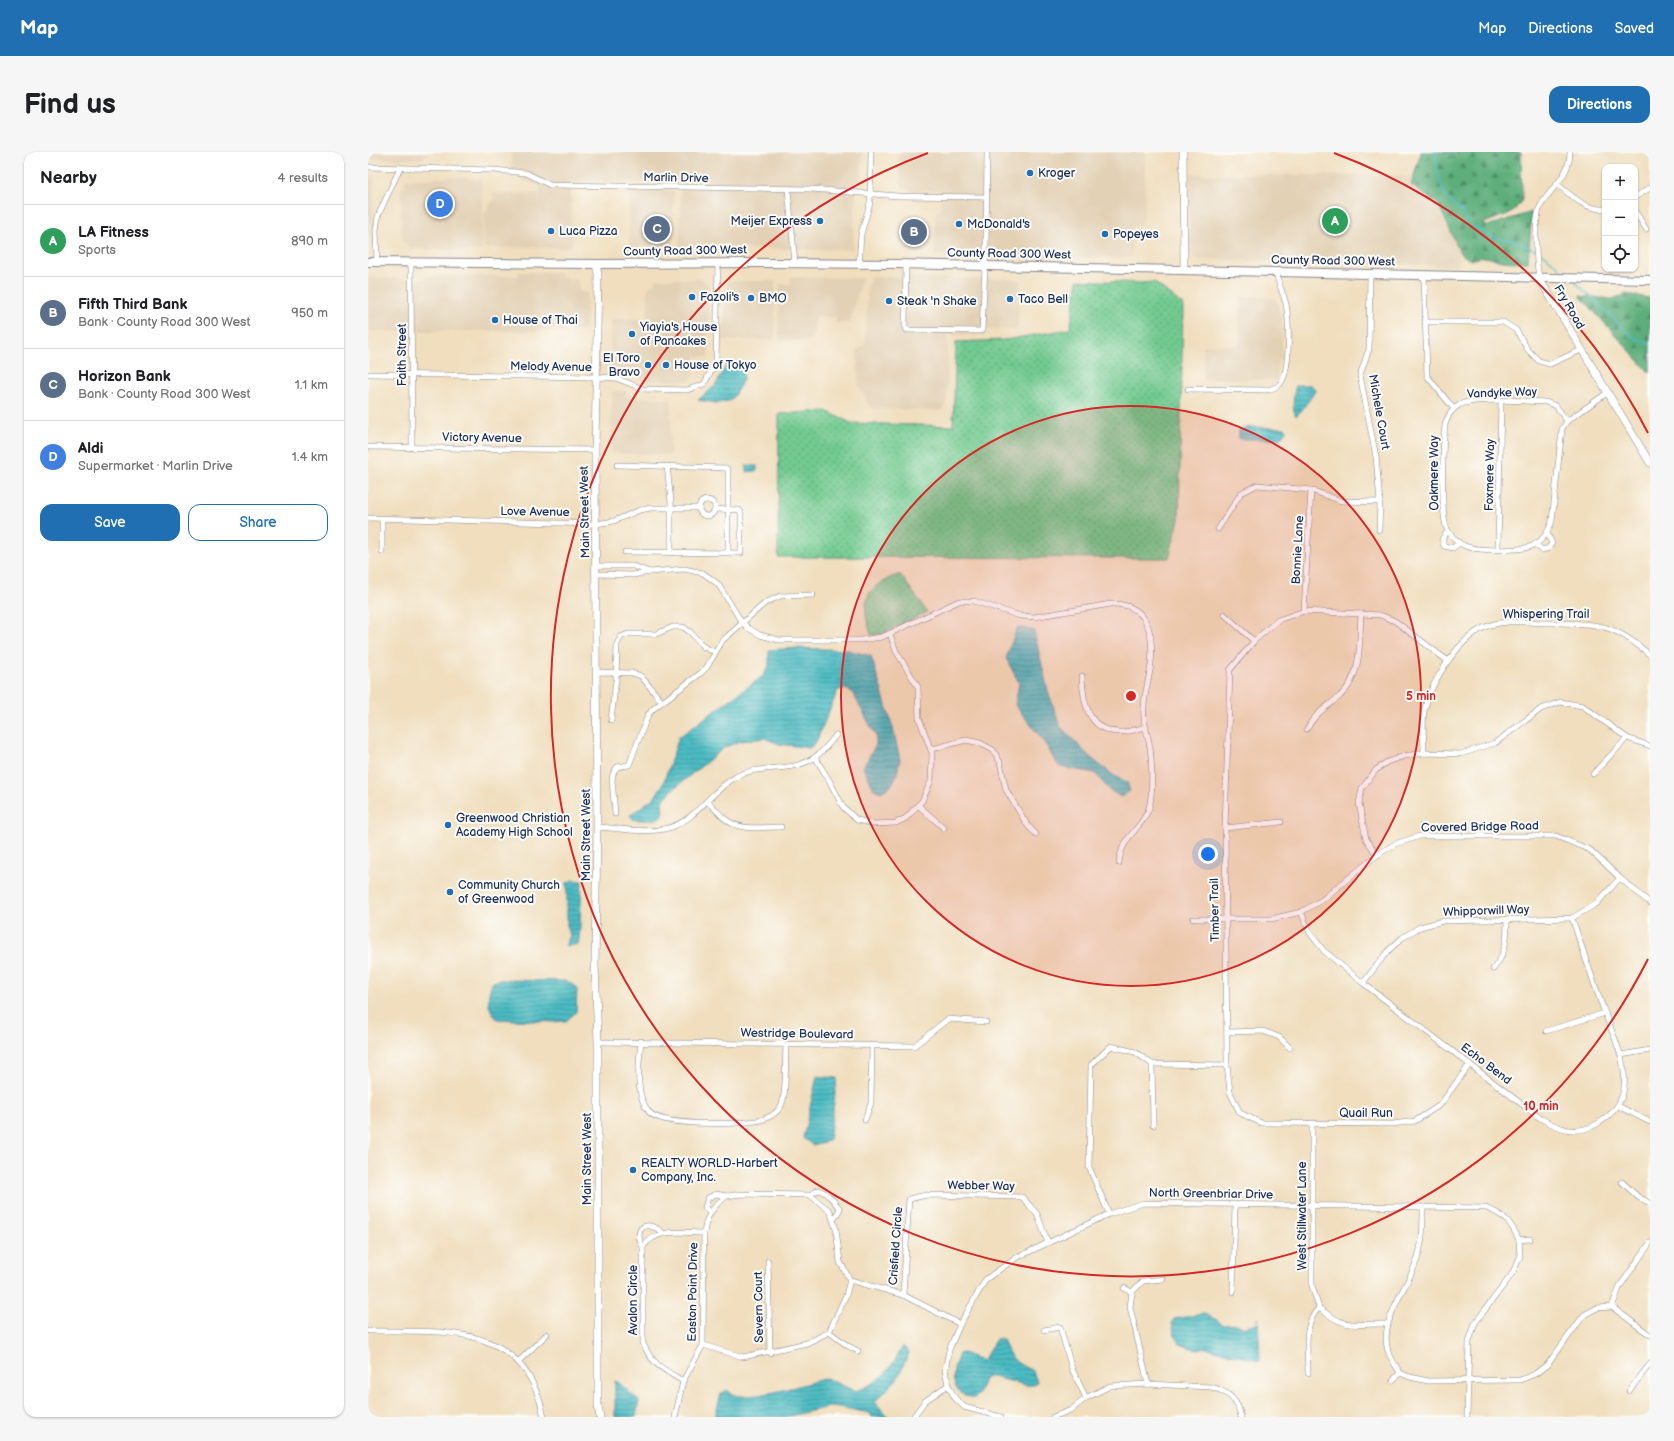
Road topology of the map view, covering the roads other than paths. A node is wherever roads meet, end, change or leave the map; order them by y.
1 (871, 152) edge
2 (987, 152) edge
3 (1183, 152) edge
4 (1570, 152) edge
5 (368, 167) edge
6 (400, 168) junction
7 (1558, 185) junction
8 (1650, 188) edge
9 (788, 189) junction
10 (871, 194) junction
11 (1638, 195) edge
12 (986, 197) junction
13 (1602, 209) edge
14 (1638, 216) edge
15 (1646, 230) dead end
16 (368, 262) edge
17 (377, 262) junction
18 (411, 262) junction
19 (718, 263) junction
20 (795, 263) junction
21 (596, 264) junction
22 (859, 264) junction
23 (906, 264) junction
24 (985, 266) junction
25 (1184, 269) junction
26 (1276, 272) junction
27 (1370, 274) junction
28 (1424, 274) junction
29 (1539, 278) junction
30 (1650, 280) edge
31 (1425, 322) junction
32 (1581, 350) junction
33 (368, 374) edge
34 (412, 375) junction
35 (596, 377) junction
36 (1188, 389) dead end
37 (1607, 393) junction
38 (1501, 401) junction
39 (1454, 408) junction
40 (1567, 421) junction
41 (368, 447) edge
42 (412, 448) junction
43 (595, 450) junction
44 (1650, 463) edge
45 (617, 465) dead end
46 (667, 466) junction
47 (1311, 490) junction
48 (1380, 502) junction
49 (671, 508) junction
50 (699, 508) junction
51 (716, 509) junction
52 (728, 509) junction
53 (368, 518) edge
54 (382, 520) junction
55 (596, 524) junction
56 (1218, 529) dead end
57 (1379, 530) dead end
58 (1448, 531) junction
59 (1547, 533) junction
60 (1459, 543) junction
61 (1535, 544) junction
62 (1498, 548) junction
63 (382, 551) dead end
64 (625, 552) dead end
65 (728, 552) junction
66 (671, 553) junction
67 (596, 566) junction
68 (650, 572) junction
69 (596, 574) junction
70 (813, 595) dead end
71 (1304, 611) junction
72 (1224, 614) dead end
73 (1361, 614) junction
74 (743, 622) junction
75 (890, 634) junction
76 (1254, 641) junction
77 (715, 652) junction
78 (1650, 655) edge
79 (1448, 661) junction
80 (596, 672) junction
81 (616, 673) junction
82 (1082, 676) dead end
83 (662, 702) junction
84 (611, 720) dead end
85 (1146, 727) junction
86 (1307, 728) dead end
87 (836, 735) dead end
88 (1627, 738) junction
89 (1650, 746) edge
90 (932, 749) junction
91 (1424, 753) junction
92 (815, 757) junction
93 (1593, 774) dead end
94 (707, 801) junction
95 (918, 806) junction
96 (615, 814) dead end
97 (1281, 822) dead end
98 (597, 827) junction
99 (781, 827) dead end
100 (944, 828) dead end
101 (1225, 828) junction
102 (1036, 834) dead end
103 (1377, 855) junction
104 (1119, 863) dead end
105 (1620, 878) junction
106 (1650, 902) edge
107 (1302, 912) junction
108 (1572, 918) junction
109 (1193, 919) dead end
110 (1226, 919) junction
111 (1507, 920) junction
112 (1493, 969) dead end
113 (1362, 983) junction
114 (1605, 1014) junction
115 (986, 1022) dead end
116 (1546, 1031) dead end
117 (1226, 1032) junction
118 (641, 1041) junction
119 (598, 1042) junction
120 (786, 1045) junction
121 (872, 1045) junction
122 (1290, 1048) dead end
123 (1650, 1050) edge
124 (1621, 1055) junction
125 (1152, 1064) junction
126 (1470, 1064) junction
127 (1227, 1065) junction
128 (1618, 1106) junction
129 (1240, 1113) joint
130 (865, 1120) dead end
131 (1650, 1122) edge
132 (1312, 1123) junction
133 (1153, 1125) dead end
134 (1622, 1182) dead end
135 (810, 1195) junction
136 (727, 1196) junction
137 (909, 1199) joint
138 (1650, 1203) edge
139 (1235, 1204) junction
140 (1312, 1205) junction
141 (1423, 1207) junction
142 (710, 1213) junction
143 (1109, 1214) junction
144 (834, 1219) junction
145 (662, 1232) junction
146 (704, 1233) junction
147 (1530, 1239) dead end
148 (1519, 1240) junction
149 (1048, 1243) junction
150 (1650, 1244) edge
151 (643, 1247) junction
152 (768, 1261) dead end
153 (1163, 1279) dead end
154 (850, 1280) junction
155 (1124, 1288) dead end
156 (1132, 1292) junction
157 (1233, 1292) dead end
158 (904, 1294) junction
159 (1612, 1307) junction
160 (1319, 1308) junction
161 (960, 1324) junction
162 (1388, 1324) junction
163 (1044, 1330) dead end
164 (368, 1331) edge
165 (829, 1332) junction
166 (547, 1334) dead end
167 (1650, 1335) edge
168 (704, 1346) junction
169 (858, 1351) dead end
170 (770, 1352) junction
171 (518, 1362) junction
172 (1650, 1364) edge
173 (1400, 1372) junction
174 (1308, 1373) dead end
175 (1393, 1380) dead end
176 (683, 1381) junction
177 (1467, 1382) junction
178 (1148, 1384) junction
179 (948, 1385) junction
180 (1629, 1391) dead end
181 (1086, 1398) junction
182 (598, 1407) junction
183 (544, 1417) edge
184 (596, 1417) edge
185 (600, 1417) edge
186 (675, 1417) edge
187 (913, 1417) edge
188 (1001, 1417) edge
189 (1053, 1417) edge
190 (1241, 1417) edge
191 (1467, 1417) edge

1 - 10 street
2 - 12 street
3 - 25 main road
4 - 7 street, Fry Road
5 - 6 street, Marlin Drive
6 - 9 street, Marlin Drive
6 - 17 street
7 - 13 street
7 - 29 street, Fry Road
8 - 11 street
9 - 10 street, Marlin Drive
9 - 20 street
10 - 12 street, Marlin Drive
10 - 22 street
12 - 24 street
14 - 15 street
16 - 17 main road, County Road 300 West
17 - 18 main road, County Road 300 West
18 - 21 main road, County Road 300 West
18 - 34 street, Faith Street
19 - 20 main road, County Road 300 West
19 - 21 main road, County Road 300 West
19 - 35 street, Melody Avenue
20 - 22 main road, County Road 300 West
21 - 35 main road, Main Street West
22 - 23 main road, County Road 300 West
23 - 24 main road, County Road 300 West
23 - 24 street
24 - 25 main road, County Road 300 West
25 - 26 main road, County Road 300 West
26 - 27 main road, County Road 300 West
26 - 36 street
27 - 28 main road, County Road 300 West
27 - 48 street, Michele Court
28 - 29 main road, County Road 300 West
28 - 31 street
29 - 30 main road, County Road 300 West
29 - 32 main road, Fry Road
31 - 32 street
31 - 39 street
32 - 37 main road, Fry Road
33 - 34 street, Melody Avenue
34 - 35 street, Melody Avenue
34 - 42 street, Faith Street
35 - 43 main road, Main Street West
37 - 40 street
37 - 44 main road, Fry Road
38 - 39 street, Vandyke Way
38 - 40 street, Vandyke Way
38 - 62 street, Foxmere Way
39 - 58 street, Oakmere Way
40 - 59 street
41 - 42 street, Victory Avenue
42 - 43 street, Victory Avenue
43 - 55 main road, Main Street West
45 - 46 street
46 - 49 street
46 - 52 street
47 - 48 street
47 - 56 street
47 - 71 street, Bonnie Lane
48 - 57 street, Michele Court
49 - 50 street, Love Avenue
49 - 55 street, Love Avenue
49 - 66 street
50 - 51 street, Love Avenue
50 - 51 street, Love Avenue
51 - 52 street, Love Avenue
52 - 65 street
52 - 65 street
53 - 54 street, Love Avenue
54 - 55 street, Love Avenue
54 - 63 street
55 - 67 main road, Main Street West
58 - 60 street, Oakmere Way
58 - 60 street
59 - 61 street
59 - 61 street
60 - 62 street
61 - 62 street
64 - 66 street
65 - 66 street
67 - 68 street
67 - 69 main road, Main Street West
68 - 69 street
68 - 74 street
69 - 80 main road, Main Street West
70 - 74 street
71 - 73 street
71 - 76 street, Timber Trail
72 - 76 street
73 - 79 street
73 - 86 street
74 - 75 street
74 - 77 street
75 - 85 street
75 - 90 street
76 - 101 street, Timber Trail
77 - 81 street
77 - 83 street
78 - 79 street, Whispering Trail
79 - 91 street, Whispering Trail
80 - 81 street
80 - 98 main road, Main Street West
81 - 83 street
81 - 84 street
82 - 85 street
83 - 96 street
85 - 104 street
87 - 92 street
88 - 89 street
88 - 91 street
88 - 93 street
90 - 95 street
90 - 102 street
91 - 103 street
92 - 94 street
92 - 95 street
94 - 98 street
94 - 99 street
95 - 100 street
97 - 101 street
98 - 119 main road, Main Street West
101 - 110 street, Timber Trail
103 - 105 street, Covered Bridge Road
103 - 107 street, Covered Bridge Road
105 - 106 street, Covered Bridge Road
105 - 108 street, Whipporwill Way
107 - 110 street, Covered Bridge Road
107 - 113 street, Echo Bend
108 - 111 street, Whipporwill Way
108 - 114 street, Echo Bend
109 - 110 street, Covered Bridge Road
110 - 117 street, Timber Trail
111 - 112 street
111 - 113 street, Whipporwill Way
113 - 126 street, Echo Bend
114 - 116 street
114 - 124 street, Echo Bend
115 - 121 street, Westridge Boulevard
117 - 122 street
117 - 127 street, Timber Trail
118 - 119 street, Westridge Boulevard
118 - 120 street, Westridge Boulevard
118 - 120 street
119 - 182 main road, Main Street West
120 - 121 street, Westridge Boulevard
121 - 130 street
123 - 124 street
124 - 128 street, Echo Bend
125 - 127 street
125 - 133 street
125 - 143 street
126 - 128 street, Echo Bend
126 - 132 street, Quail Run
127 - 129 street, Timber Trail
128 - 131 street
129 - 132 street, Quail Run
132 - 140 street, West Stillwater Lane
134 - 138 street
135 - 136 street
135 - 144 street
135 - 144 street
136 - 142 street
136 - 142 street
137 - 149 street, Webber Way
137 - 158 street, Crisfield Circle
139 - 140 street, North Greenbriar Drive
139 - 143 street, North Greenbriar Drive
139 - 157 street
140 - 141 street, North Greenbriar Drive
140 - 160 street, West Stillwater Lane
141 - 148 street, North Greenbriar Drive
141 - 162 street
142 - 146 street, Easton Point Drive
143 - 149 street, North Greenbriar Drive
144 - 154 street
145 - 146 street, Avalon Circle
145 - 151 street
145 - 151 street, Avalon Circle
146 - 168 street, Easton Point Drive
147 - 148 street
148 - 177 street
149 - 161 street, North Greenbriar Drive
150 - 159 street
151 - 176 street, Avalon Circle
152 - 170 street, Severn Court
153 - 156 street
154 - 158 street
154 - 165 street
155 - 156 street
156 - 178 street
158 - 161 street
159 - 167 street
159 - 177 street
160 - 162 street
160 - 174 street
161 - 179 street, North Greenbriar Drive
162 - 173 street
163 - 181 street
164 - 171 street
165 - 169 street
165 - 170 street
166 - 171 street
168 - 170 street
168 - 176 street, Easton Point Drive
171 - 183 street
172 - 180 street
173 - 175 street
173 - 177 street
176 - 186 street, Easton Point Drive
177 - 191 street
178 - 181 street
178 - 190 street
179 - 187 street
179 - 188 street
181 - 189 street
182 - 184 main road, Main Street West
182 - 185 main road, Main Street West

